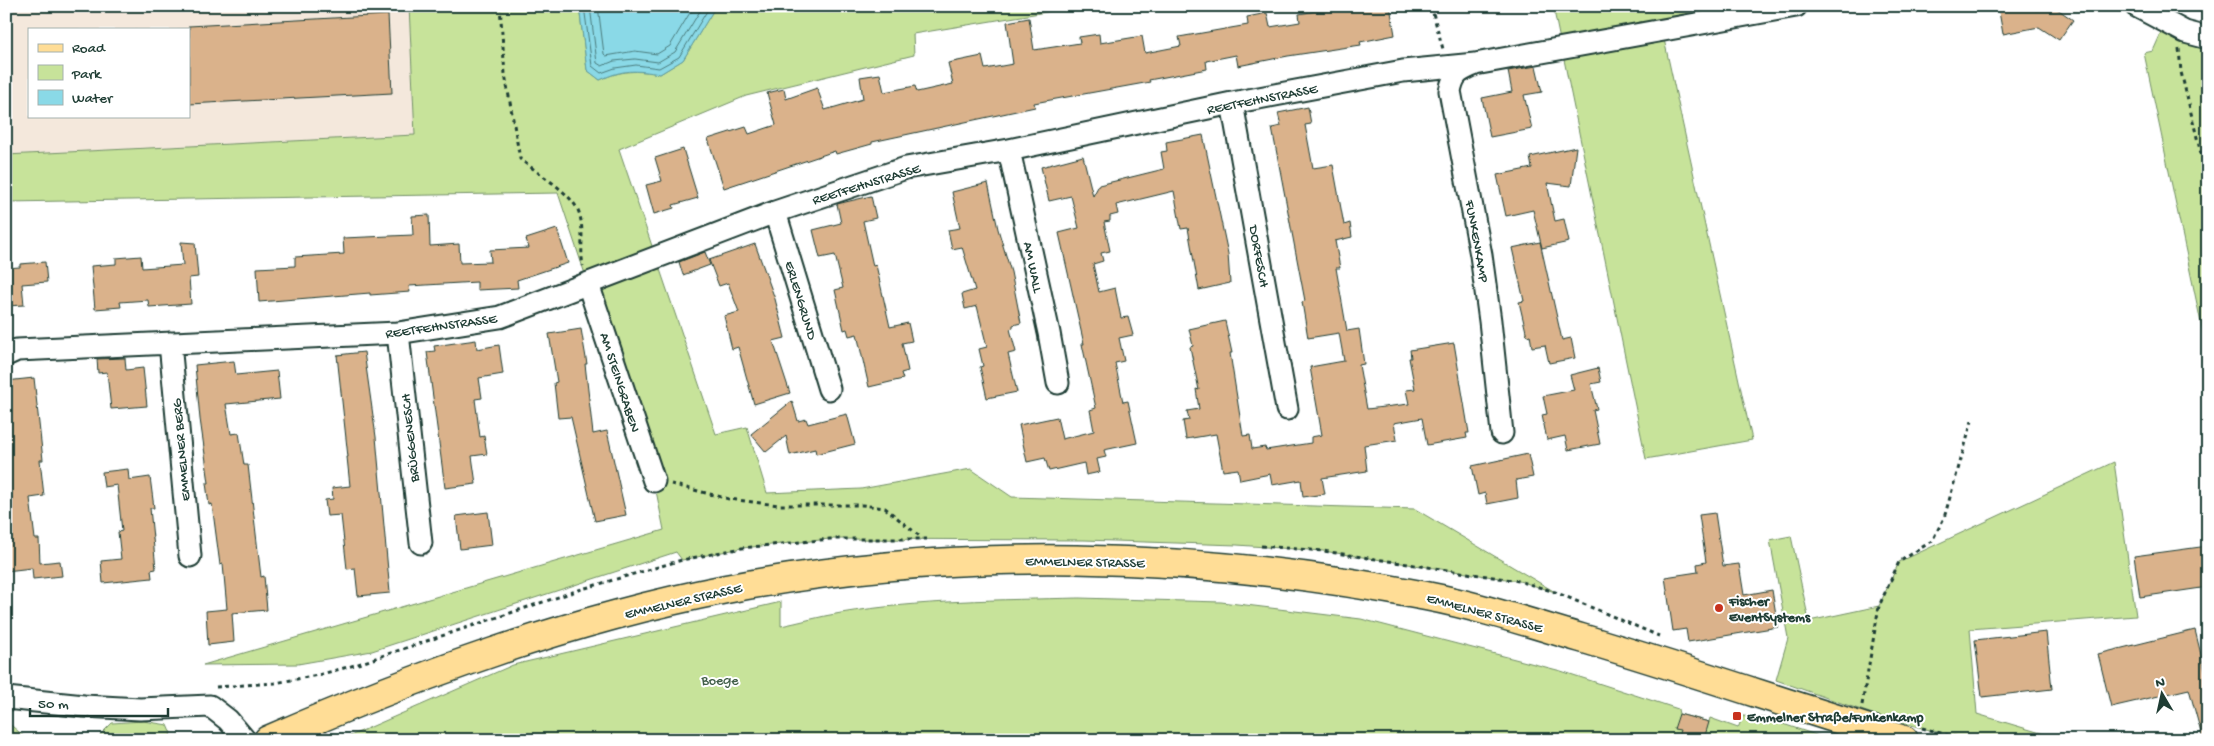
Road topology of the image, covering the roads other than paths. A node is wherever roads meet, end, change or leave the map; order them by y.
1 (1796, 6) edge
2 (2136, 6) edge
3 (2208, 38) edge
4 (1476, 64) junction
5 (1232, 103) junction
6 (1009, 150) junction
7 (775, 212) junction
8 (588, 284) junction
9 (398, 334) junction
10 (170, 343) junction
11 (6, 355) edge
12 (1058, 383) dead end
13 (828, 389) dead end
14 (1287, 409) dead end
15 (1502, 433) dead end
16 (654, 481) road end
17 (421, 543) dead end
18 (190, 556) dead end
19 (6, 698) edge
20 (1912, 733) edge
21 (245, 740) edge
22 (268, 740) edge

1 - 4 street, REETFEHNSTRASSE
2 - 3 street
4 - 5 street, REETFEHNSTRASSE
4 - 15 street, FUNKENKAMP
5 - 6 street, REETFEHNSTRASSE
5 - 14 street, DORFESCH
6 - 7 street, REETFEHNSTRASSE
6 - 12 street, AM WALL
7 - 8 street, REETFEHNSTRASSE
7 - 13 street, ERLENGRUND
8 - 9 street, REETFEHNSTRASSE
8 - 16 street, AM STEINGRABEN
9 - 10 street, REETFEHNSTRASSE
9 - 17 street, BRÜGGENESCH
10 - 11 street, REETFEHNSTRASSE
10 - 18 street, EMMELNER BERG
19 - 21 street
20 - 22 main road, EMMELNER STRASSE

